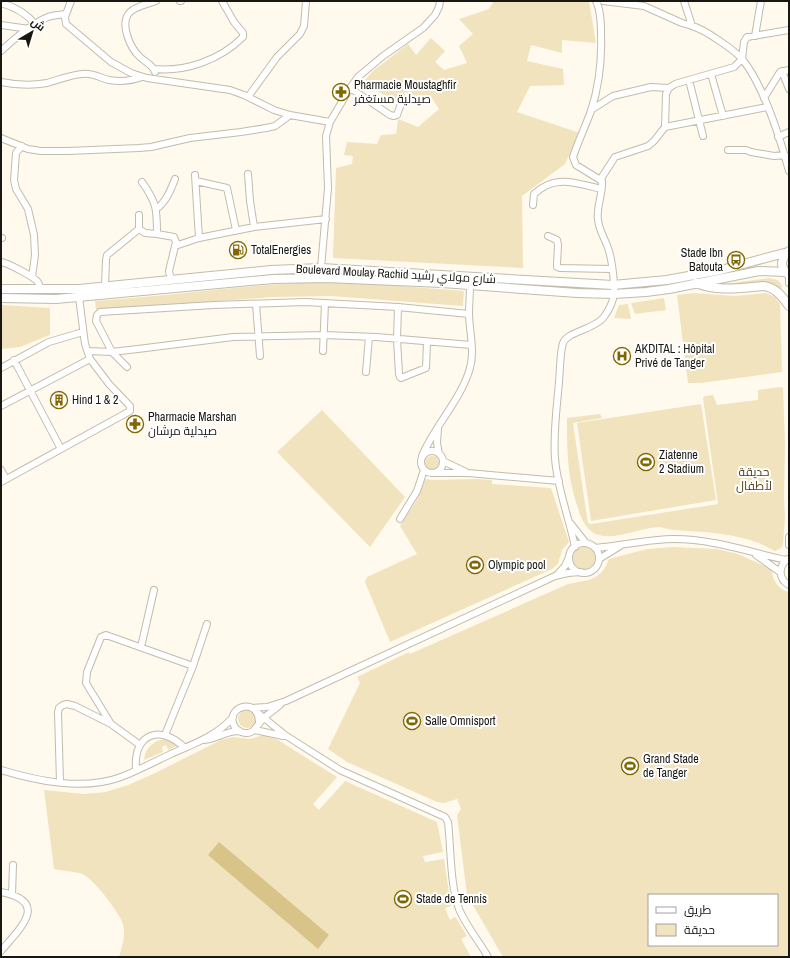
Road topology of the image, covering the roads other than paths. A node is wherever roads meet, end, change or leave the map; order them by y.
1 (71, 1) edge
2 (156, 1) edge
3 (222, 1) edge
4 (306, 1) edge
5 (440, 1) edge
6 (596, 1) edge
7 (603, 1) edge
8 (684, 1) edge
9 (761, 1) edge
10 (1, 3) edge
11 (66, 14) junction
12 (35, 24) junction
13 (1, 25) edge
14 (692, 26) junction
15 (29, 29) junction
16 (789, 30) edge
17 (755, 36) junction
18 (1, 51) edge
19 (742, 59) junction
20 (154, 69) junction
21 (789, 70) edge
22 (782, 71) junction
23 (712, 74) junction
24 (142, 77) junction
25 (156, 79) junction
26 (690, 80) junction
27 (1, 82) edge
28 (350, 88) junction
29 (669, 88) junction
30 (789, 90) edge
31 (248, 97) junction
32 (404, 98) dead end
33 (764, 98) junction
34 (767, 107) junction
35 (591, 110) junction
36 (290, 115) junction
37 (723, 116) junction
38 (699, 120) junction
39 (330, 122) junction
40 (665, 127) junction
41 (789, 132) edge
42 (703, 136) dead end
43 (778, 137) junction
44 (1, 138) edge
45 (22, 146) junction
46 (728, 150) dead end
47 (785, 155) junction
48 (789, 171) edge
49 (248, 174) dead end
50 (175, 179) dead end
51 (600, 180) junction
52 (142, 182) dead end
53 (601, 188) junction
54 (534, 206) dead end
55 (156, 209) junction
56 (139, 215) dead end
57 (326, 219) junction
58 (254, 227) junction
59 (139, 229) junction
60 (236, 230) junction
61 (157, 234) junction
62 (548, 236) dead end
63 (199, 238) junction
64 (175, 246) junction
65 (788, 251) edge
66 (1, 262) edge
67 (321, 268) junction
68 (612, 269) junction
69 (788, 274) edge
70 (32, 277) junction
71 (171, 280) junction
72 (695, 283) junction
73 (789, 283) edge
74 (613, 285) junction
75 (105, 286) junction
76 (470, 286) junction
77 (1, 290) edge
78 (41, 290) junction
79 (614, 294) junction
80 (79, 297) junction
81 (1, 298) edge
82 (325, 302) junction
83 (256, 304) junction
84 (789, 306) edge
85 (398, 307) junction
86 (469, 314) junction
87 (83, 332) junction
88 (324, 335) junction
89 (258, 336) junction
90 (369, 337) junction
91 (397, 339) junction
92 (427, 342) junction
93 (471, 344) junction
94 (88, 351) junction
95 (323, 351) dead end
96 (112, 352) junction
97 (260, 356) dead end
98 (90, 359) junction
99 (14, 360) junction
100 (127, 367) dead end
101 (1, 368) edge
102 (366, 372) dead end
103 (30, 391) junction
104 (1, 406) edge
105 (438, 427) junction
106 (61, 449) junction
107 (439, 454) junction
108 (422, 456) junction
109 (443, 461) junction
110 (1, 470) edge
111 (424, 470) junction
112 (434, 473) junction
113 (468, 473) junction
114 (3, 480) edge
115 (558, 481) junction
116 (400, 519) dead end
117 (569, 521) junction
118 (789, 537) edge
119 (586, 543) junction
120 (622, 545) junction
121 (789, 545) edge
122 (575, 547) junction
123 (595, 548) junction
124 (750, 551) junction
125 (569, 557) junction
126 (599, 559) junction
127 (788, 559) edge
128 (581, 572) junction
129 (780, 572) junction
130 (555, 576) junction
131 (789, 585) edge
132 (154, 590) dead end
133 (208, 624) dead end
134 (141, 647) junction
135 (193, 666) junction
136 (286, 701) junction
137 (252, 708) junction
138 (233, 718) junction
139 (261, 720) junction
140 (112, 724) junction
141 (255, 730) junction
142 (239, 731) junction
143 (165, 735) junction
144 (203, 740) junction
145 (293, 740) junction
146 (140, 745) junction
147 (185, 748) junction
148 (136, 769) junction
149 (1, 770) edge
150 (60, 782) junction
151 (13, 866) dead end
152 (1, 892) edge
153 (12, 894) junction
154 (1, 951) edge
155 (488, 957) edge

1 - 11 street
2 - 20 street
3 - 20 street
4 - 31 street
5 - 28 street
6 - 35 street
7 - 14 street
8 - 14 street
9 - 17 street
10 - 12 street
11 - 12 street
11 - 24 street
12 - 15 street
13 - 15 street
14 - 19 street
15 - 18 street
16 - 17 street
17 - 19 street
19 - 23 street
19 - 33 street
20 - 25 street
21 - 22 street
22 - 30 street
22 - 33 street
23 - 26 street
23 - 37 street
24 - 25 street
24 - 27 street
25 - 31 street
26 - 29 street
26 - 38 street
28 - 32 street
28 - 39 street
29 - 35 street
29 - 40 street
31 - 36 street
33 - 34 street
34 - 37 street
34 - 43 street
35 - 51 street
36 - 39 street
36 - 45 street
37 - 38 street
38 - 40 street
38 - 42 street
39 - 57 street
40 - 51 street
41 - 43 street
43 - 47 street
44 - 45 street
45 - 70 street
46 - 47 street
47 - 48 street
49 - 58 street
50 - 55 street
51 - 53 street
52 - 55 street
53 - 54 street
53 - 68 street
55 - 61 street
56 - 59 street
57 - 58 street
57 - 67 street
58 - 60 street
59 - 61 street
59 - 75 street
60 - 63 street
60 - 63 street
61 - 64 street
62 - 68 street
63 - 64 street
64 - 71 street
65 - 69 main road
65 - 74 main road, Boulevard Moulay Rachid شارع مولاي رشيد
66 - 70 street
67 - 71 main road, Boulevard Moulay Rachid شارع مولاي رشيد
67 - 74 main road, Boulevard Moulay Rachid شارع مولاي رشيد
68 - 74 street
69 - 72 main road, Boulevard Moulay Rachid شارع مولاي رشيد
69 - 73 street
70 - 78 street
71 - 75 main road, Boulevard Moulay Rachid شارع مولاي رشيد
72 - 79 main road, Boulevard Moulay Rachid شارع مولاي رشيد
72 - 84 main road
74 - 79 street
75 - 78 main road, Boulevard Moulay Rachid شارع مولاي رشيد
76 - 79 main road, Boulevard Moulay Rachid شارع مولاي رشيد
76 - 80 main road, Boulevard Moulay Rachid شارع مولاي رشيد
76 - 86 street
77 - 78 main road, Boulevard Moulay Rachid شارع مولاي رشيد
79 - 115 street
80 - 81 main road, Boulevard Moulay Rachid شارع مولاي رشيد
80 - 87 street
82 - 83 street
82 - 85 street
82 - 88 street
83 - 89 street
83 - 96 street
85 - 86 street
85 - 91 street
86 - 93 street
87 - 94 street
87 - 99 street
88 - 89 street
88 - 90 street
88 - 95 street
89 - 96 street
89 - 97 street
90 - 91 street
90 - 102 street
91 - 92 street
91 - 92 street
92 - 93 street
93 - 105 street
94 - 96 street
94 - 98 street
96 - 100 street
98 - 103 street
98 - 106 street
99 - 101 street
99 - 103 street
103 - 104 street
103 - 106 street
105 - 107 street
105 - 108 street
106 - 114 street
107 - 108 street
107 - 109 street
108 - 111 street
109 - 112 street
109 - 113 street
110 - 114 street
111 - 112 street
111 - 116 street
112 - 113 street
113 - 115 street
115 - 117 street
117 - 119 street
117 - 122 street
118 - 121 street
119 - 122 street
119 - 123 street
120 - 123 street
120 - 124 street
120 - 126 street
122 - 125 street
123 - 126 street
124 - 127 street
124 - 129 street
125 - 128 street
125 - 130 street
126 - 128 street
127 - 129 street
128 - 130 street
129 - 131 street
130 - 136 street
132 - 134 street
133 - 135 street
134 - 135 street
134 - 140 street
135 - 143 street
136 - 137 street
136 - 139 street
137 - 138 street
137 - 139 street
138 - 142 street
138 - 144 street
139 - 141 street
139 - 145 street
140 - 146 street
140 - 150 street
141 - 142 street
141 - 145 street
142 - 144 street
143 - 146 street
143 - 147 street
144 - 147 street
145 - 155 street
146 - 148 street
147 - 148 street
148 - 150 street
149 - 150 street
151 - 153 street
152 - 153 street
153 - 154 street

